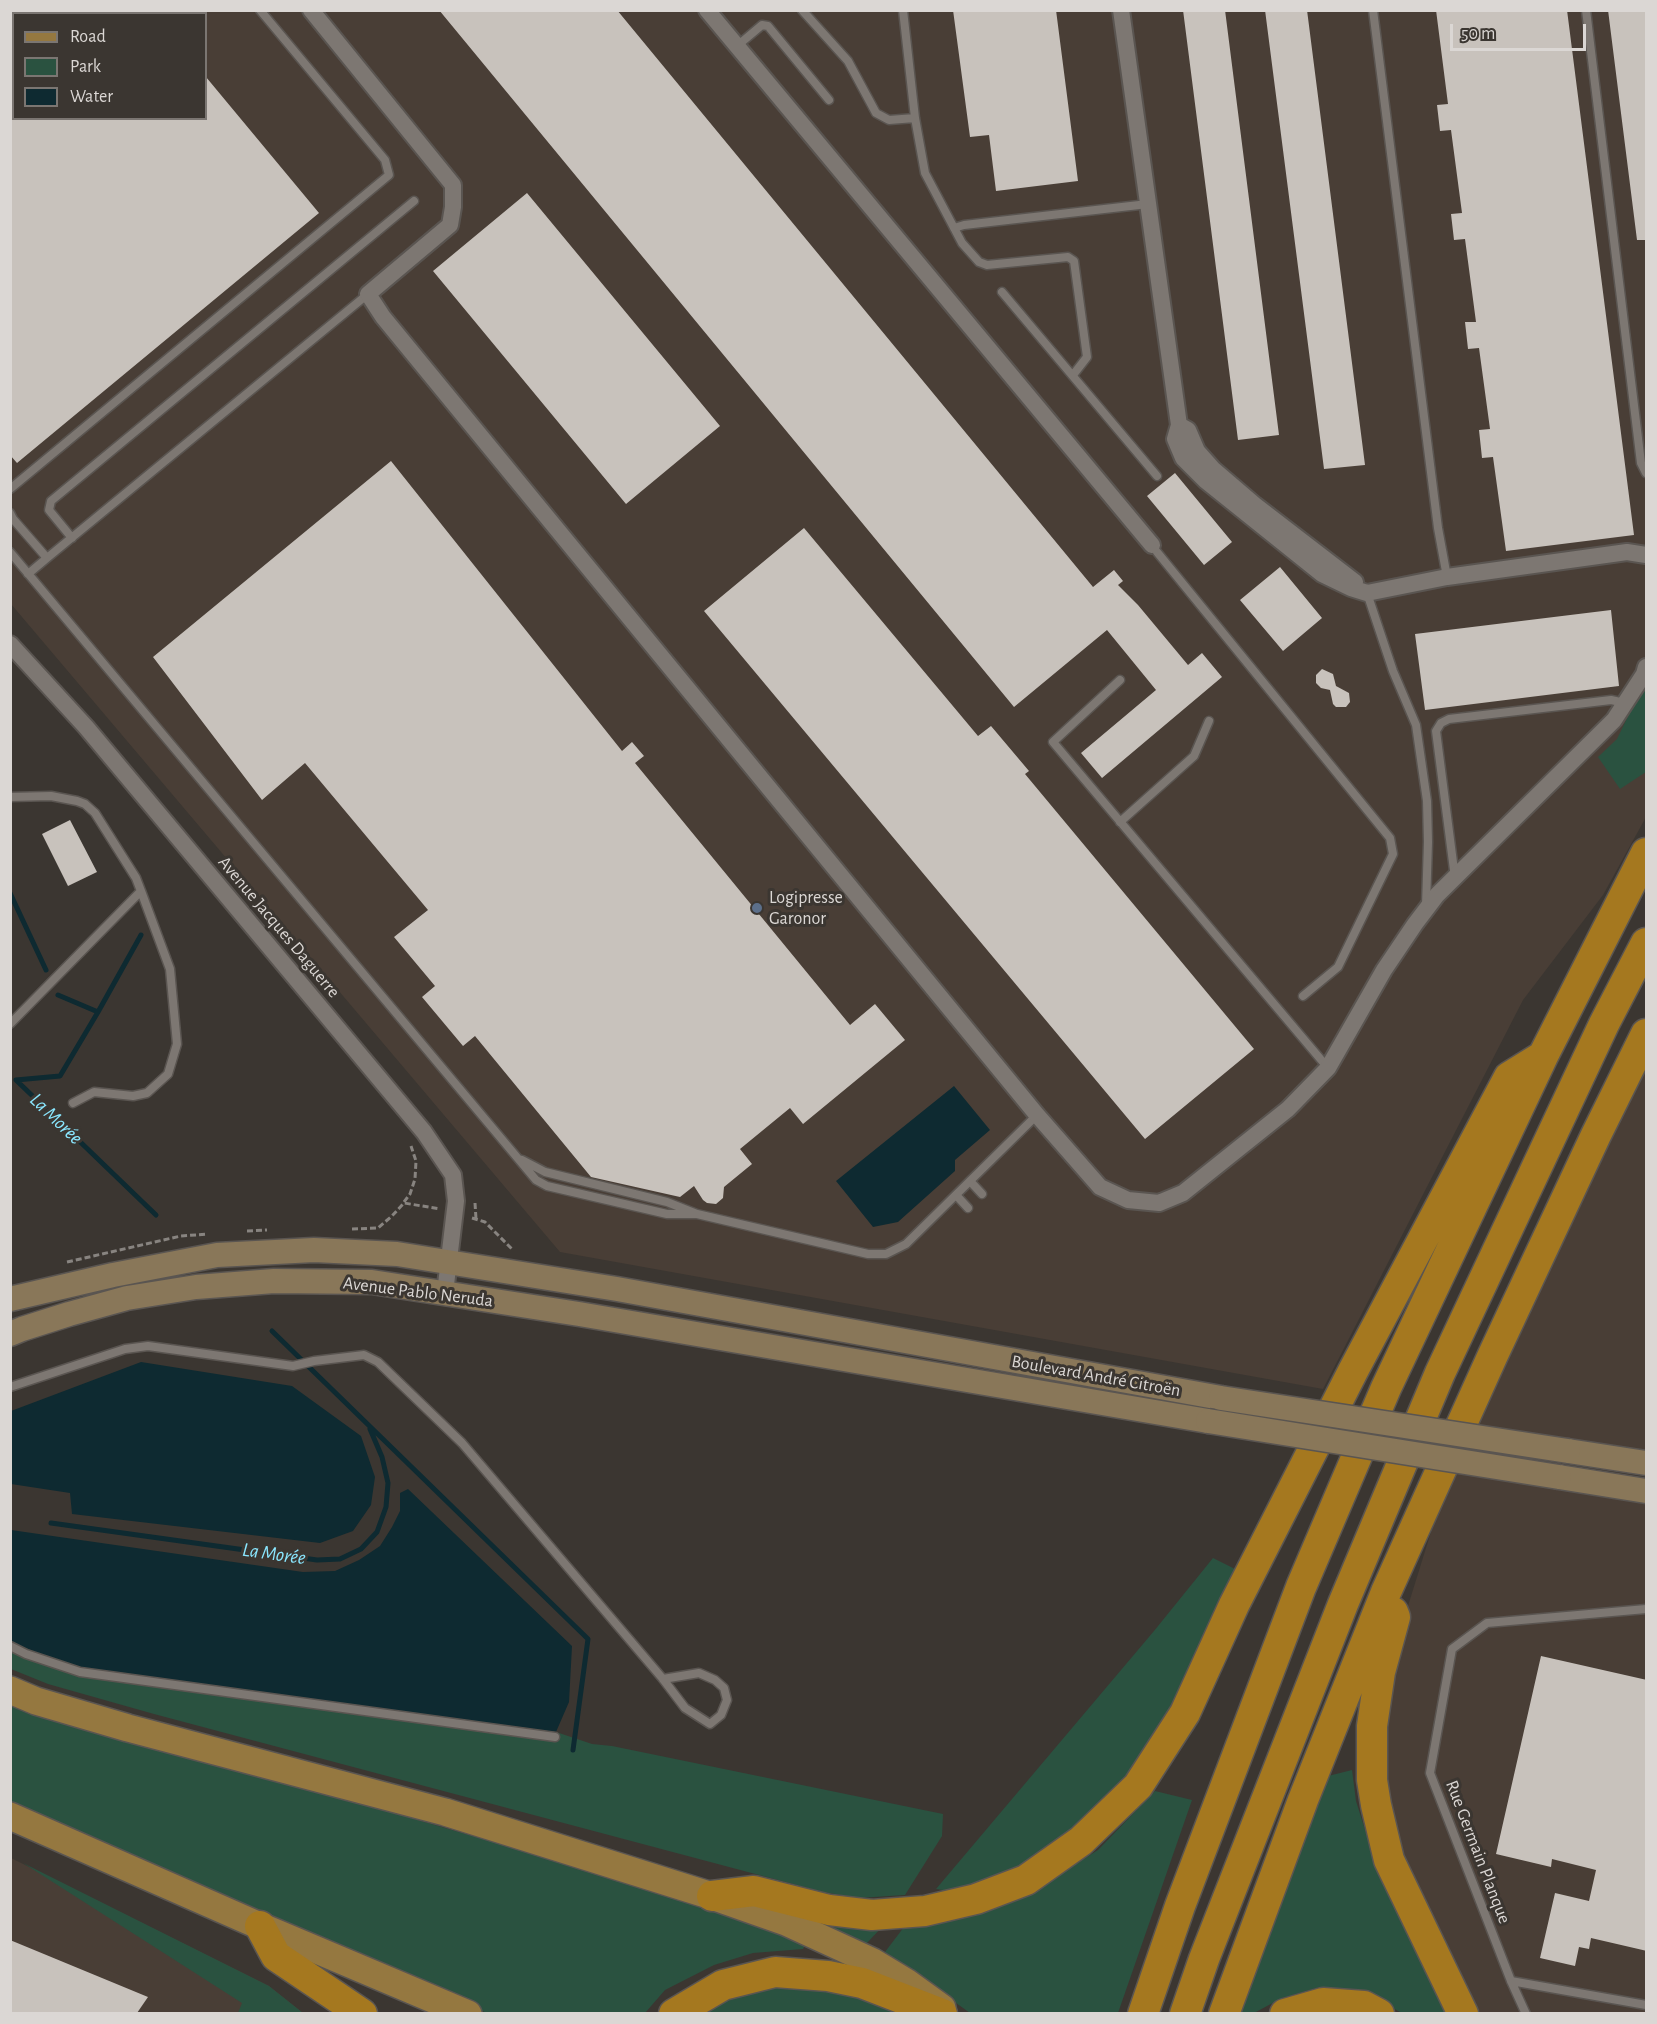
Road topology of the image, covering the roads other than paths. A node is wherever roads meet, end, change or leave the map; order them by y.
1 (260, 10) edge
2 (311, 10) edge
3 (707, 10) edge
4 (802, 10) edge
5 (903, 10) edge
6 (1121, 10) edge
7 (1373, 10) edge
8 (1586, 10) edge
9 (737, 46) junction
10 (830, 100) dead end
11 (915, 118) junction
12 (414, 201) dead end
13 (1148, 204) junction
14 (954, 228) junction
15 (1002, 292) dead end
16 (368, 294) junction
17 (1073, 375) junction
18 (1647, 472) edge
19 (1157, 476) dead end
20 (10, 489) edge
21 (10, 513) edge
22 (72, 538) junction
23 (1155, 548) joint
24 (10, 552) edge
25 (1647, 555) edge
26 (47, 558) junction
27 (28, 574) junction
28 (1448, 577) junction
29 (1367, 593) junction
30 (10, 644) edge
31 (1647, 667) edge
32 (1120, 680) dead end
33 (1625, 703) junction
34 (1209, 721) dead end
35 (10, 797) edge
36 (1120, 822) junction
37 (1647, 853) edge
38 (1455, 878) junction
39 (141, 891) junction
40 (1426, 910) junction
41 (1647, 943) edge
42 (1303, 996) dead end
43 (10, 1023) edge
44 (1647, 1034) edge
45 (1543, 1056) junction
46 (1328, 1068) junction
47 (74, 1103) dead end
48 (1037, 1115) junction
49 (519, 1158) junction
50 (970, 1181) junction
51 (982, 1194) dead end
52 (956, 1195) junction
53 (968, 1208) dead end
54 (697, 1214) junction
55 (449, 1262) junction
56 (548, 1278) joint
57 (445, 1293) junction
58 (10, 1299) edge
59 (579, 1314) joint
60 (10, 1334) edge
61 (10, 1387) edge
62 (1594, 1455) junction
63 (1647, 1458) edge
64 (1647, 1463) edge
65 (1647, 1493) edge
66 (1386, 1592) junction
67 (1647, 1609) edge
68 (10, 1646) edge
69 (663, 1679) junction
70 (10, 1690) edge
71 (555, 1737) dead end
72 (10, 1816) edge
73 (712, 1896) junction
74 (260, 1926) junction
75 (1510, 1981) junction
76 (1647, 2005) edge
77 (362, 2013) edge
78 (468, 2013) edge
79 (674, 2013) edge
80 (942, 2013) edge
81 (950, 2013) edge
82 (1143, 2013) edge
83 (1185, 2013) edge
84 (1224, 2013) edge
85 (1285, 2013) edge
86 (1379, 2013) edge
87 (1463, 2013) edge
88 (1526, 2013) edge

1 - 20 lane
2 - 16 street
3 - 9 street
4 - 11 lane
5 - 11 lane
6 - 13 street
7 - 28 lane
8 - 18 lane
9 - 10 lane
9 - 23 street
11 - 14 lane
12 - 22 lane
13 - 14 lane
13 - 29 street
14 - 17 lane
15 - 17 lane
16 - 22 lane
16 - 48 street
17 - 19 lane
21 - 26 lane
22 - 26 lane
23 - 42 lane
24 - 27 lane
25 - 28 street
26 - 27 lane
27 - 49 lane
28 - 29 street
29 - 40 lane
30 - 55 street, Avenue Jacques Daguerre
31 - 33 street
32 - 36 lane
33 - 38 street
33 - 38 lane
34 - 36 lane
35 - 39 lane
36 - 46 lane
37 - 45 highway
38 - 40 street
39 - 43 lane
39 - 47 lane
40 - 46 street
41 - 83 highway
44 - 66 highway
45 - 73 highway
45 - 82 highway
46 - 48 street
48 - 50 lane
49 - 54 lane
49 - 54 lane
50 - 51 lane
50 - 52 lane
52 - 53 lane
52 - 54 lane
55 - 56 main road, Avenue Pablo Neruda
55 - 57 street, Avenue Jacques Daguerre
55 - 58 main road, Avenue Pablo Neruda
56 - 62 main road, Boulevard André Citroën, bridge
57 - 59 main road, Avenue Pablo Neruda
57 - 60 main road, Avenue Pablo Neruda
59 - 65 main road, Boulevard André Citroën, bridge
61 - 69 lane
62 - 63 lane
62 - 64 main road, Boulevard André Citroën
66 - 84 highway
66 - 87 highway
67 - 75 lane, Rue Germain Planque
68 - 71 lane
69 - 69 lane
70 - 73 main road
72 - 74 main road
73 - 81 main road
74 - 77 highway
74 - 78 main road
75 - 76 lane
75 - 88 lane, Rue Germain Planque
79 - 80 highway
85 - 86 highway

